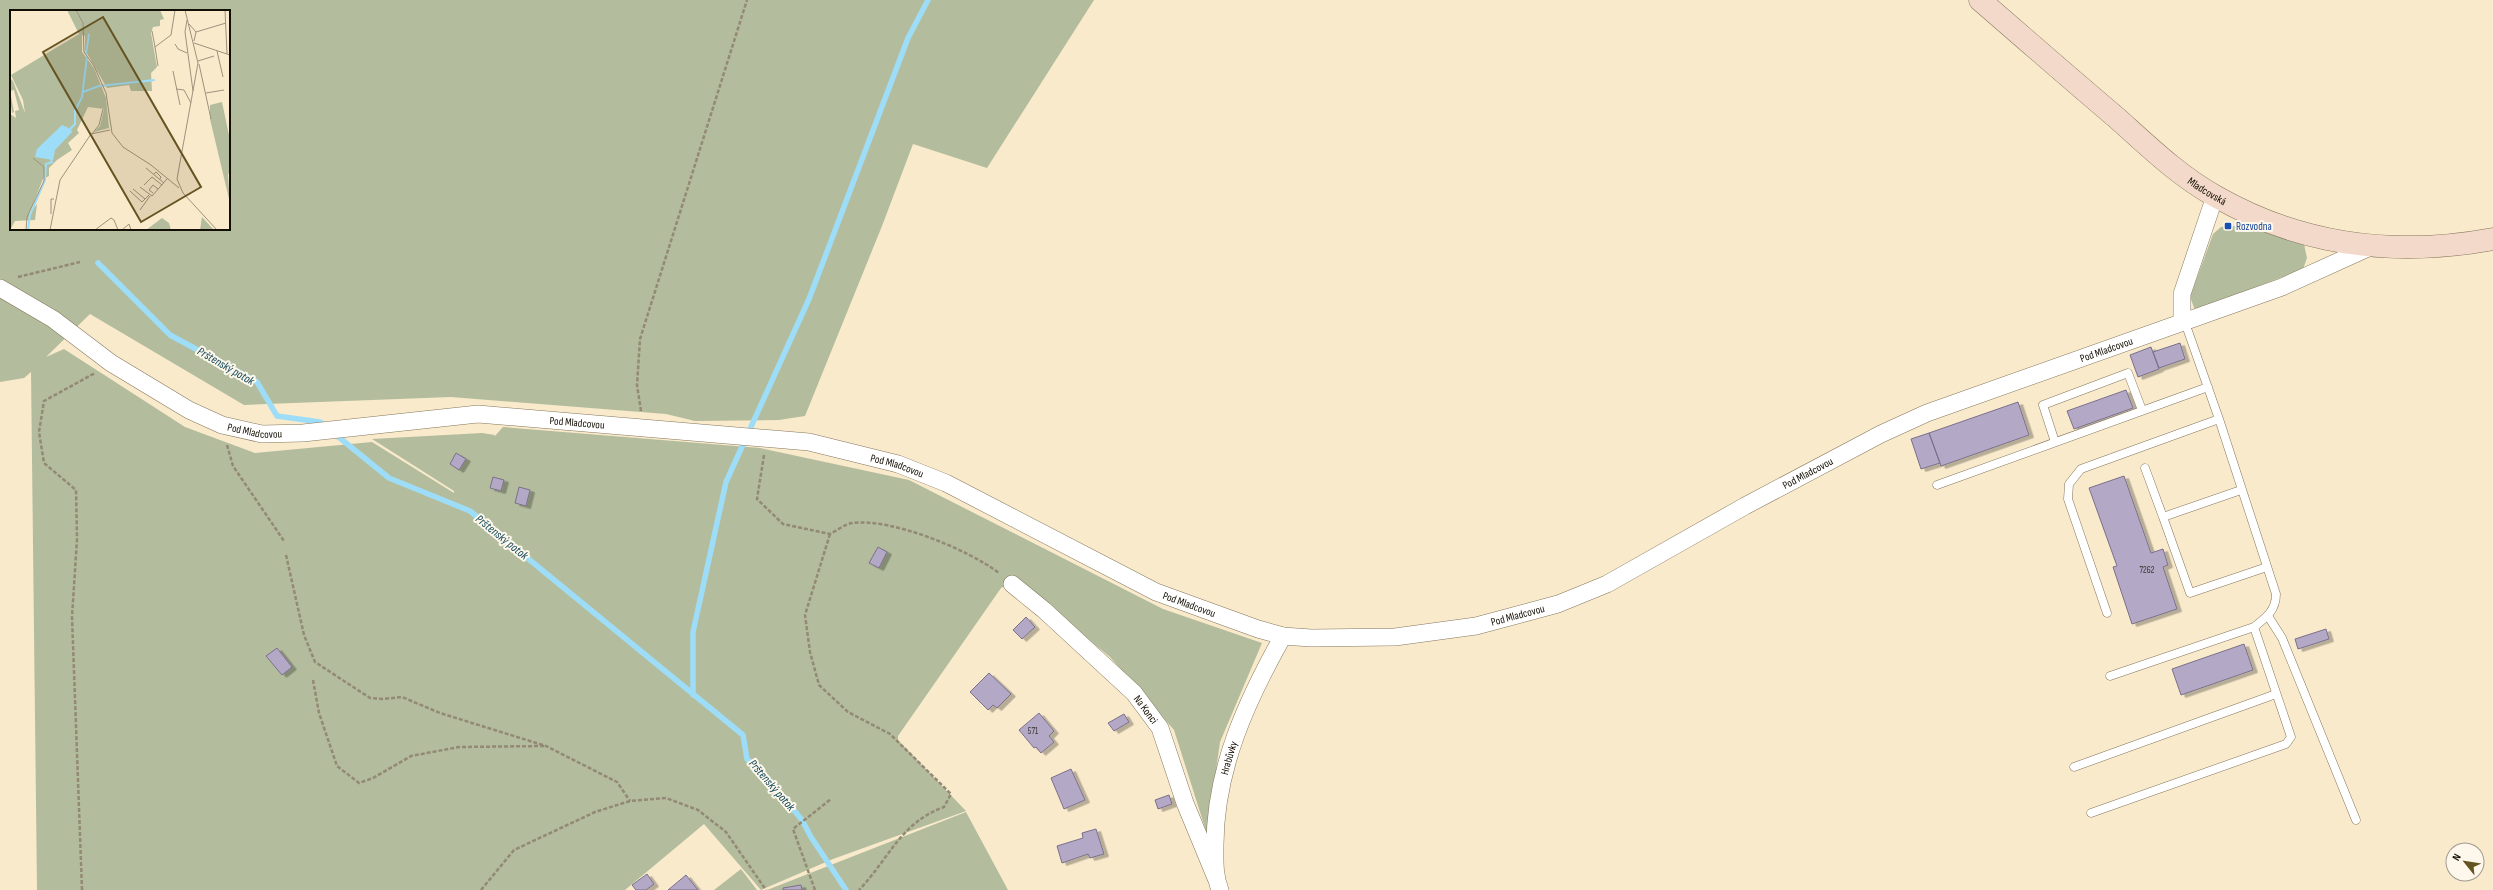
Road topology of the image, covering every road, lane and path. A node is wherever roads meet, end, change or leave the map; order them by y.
1 (747, 0) edge
2 (1980, 0) edge
3 (2215, 196) junction
4 (2493, 239) edge
5 (2370, 247) junction
6 (80, 262) dead end
7 (3, 289) edge
8 (2185, 326) junction
9 (111, 363) junction
10 (2208, 386) junction
11 (2142, 410) junction
12 (2219, 419) junction
13 (222, 425) junction
14 (645, 429) junction
15 (767, 439) junction
16 (2056, 442) junction
17 (2144, 468) dead end
18 (1937, 485) dead end
19 (2241, 490) junction
20 (2163, 517) junction
21 (830, 534) junction
22 (284, 541) dead end
23 (286, 555) dead end
24 (2267, 566) junction
25 (1012, 584) joint
26 (2107, 613) dead end
27 (2268, 616) junction
28 (2254, 627) junction
29 (1283, 636) junction
30 (2110, 676) dead end
31 (313, 680) dead end
32 (2276, 694) junction
33 (546, 746) junction
34 (2074, 767) dead end
35 (831, 799) dead end
36 (630, 801) junction
37 (2091, 813) dead end
38 (2356, 820) dead end
39 (1218, 884) edge
40 (82, 890) edge
41 (481, 890) edge
42 (766, 890) edge
43 (815, 890) edge
44 (859, 890) edge

1 - 14 path
2 - 3 street, Mladcovská
3 - 5 street, Mladcovská
3 - 8 street
4 - 5 street, Mladcovská
5 - 8 street, Pod Mladcovou
6 - 7 path
7 - 9 street, Pod Mladcovou
8 - 10 lane
8 - 29 street, Pod Mladcovou
9 - 13 street, Pod Mladcovou
9 - 40 path
10 - 11 lane
10 - 12 lane
11 - 16 lane
11 - 16 lane
12 - 19 lane
12 - 26 lane
13 - 14 street, Pod Mladcovou
13 - 22 path
14 - 15 street, Pod Mladcovou
15 - 21 path
15 - 29 street, Pod Mladcovou
16 - 18 lane
17 - 20 lane
19 - 20 lane
19 - 24 lane
20 - 24 lane
21 - 25 path
21 - 44 path
23 - 33 path
24 - 27 lane
25 - 39 street, Na Konci
27 - 28 lane
27 - 38 lane
28 - 30 lane
28 - 32 lane
29 - 39 street, Hrabůvky
31 - 33 path
32 - 34 lane
32 - 37 lane
33 - 36 path
35 - 43 path
36 - 41 path
36 - 42 path

